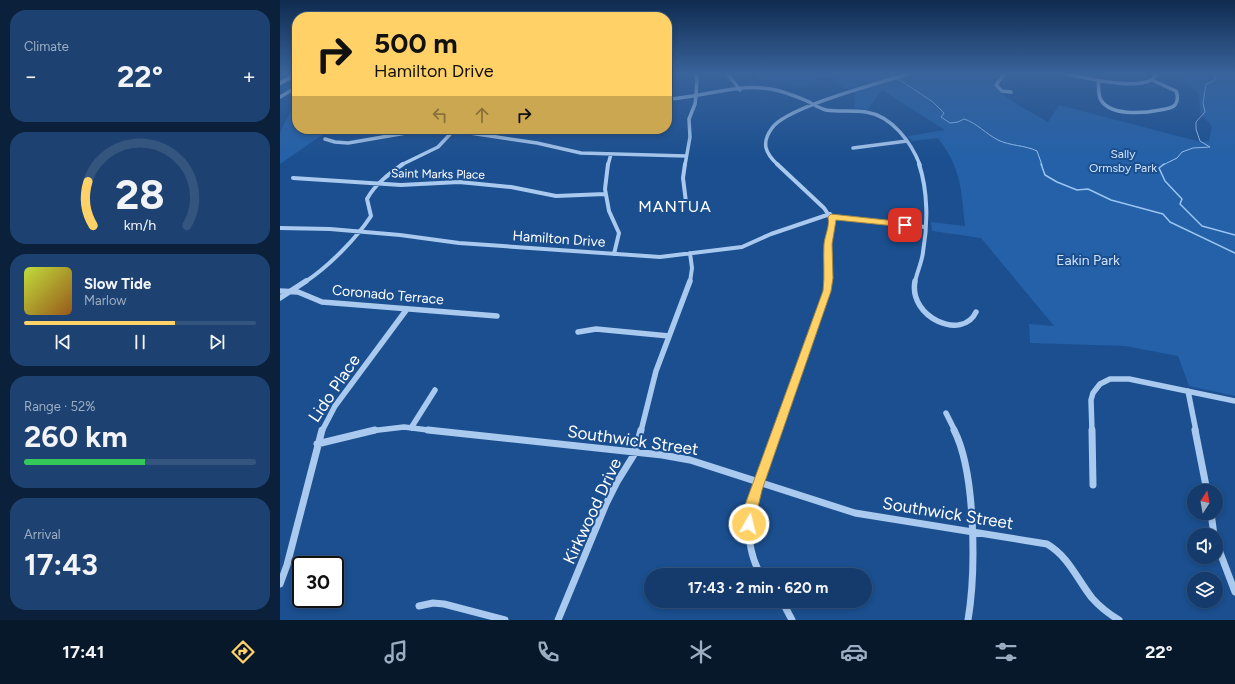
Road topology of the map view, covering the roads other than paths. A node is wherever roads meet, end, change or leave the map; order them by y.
1 (695, 102) edge
2 (808, 102) edge
3 (819, 102) edge
4 (1103, 102) edge
5 (1176, 102) edge
6 (813, 104) junction
7 (388, 134) edge
8 (450, 134) edge
9 (482, 134) edge
10 (325, 139) dead end
11 (907, 141) junction
12 (853, 148) dead end
13 (611, 154) junction
14 (686, 156) junction
15 (293, 178) dead end
16 (379, 184) junction
17 (605, 194) junction
18 (686, 202) dead end
19 (830, 215) junction
20 (925, 227) junction
21 (280, 228) edge
22 (360, 232) junction
23 (690, 253) junction
24 (614, 254) junction
25 (280, 291) edge
26 (291, 291) junction
27 (280, 298) edge
28 (407, 309) junction
29 (976, 312) dead end
30 (496, 316) dead end
31 (578, 332) dead end
32 (669, 336) junction
33 (435, 390) dead end
34 (1188, 391) junction
35 (1235, 401) edge
36 (946, 413) dead end
37 (411, 428) junction
38 (317, 444) junction
39 (635, 453) junction
40 (759, 483) junction
41 (1206, 484) edge
42 (1093, 485) dead end
43 (972, 532) junction
44 (1223, 560) edge
45 (758, 568) edge
46 (280, 584) edge
47 (1235, 592) edge
48 (420, 606) dead end
49 (786, 608) edge
50 (505, 620) edge
51 (558, 620) edge
52 (792, 620) edge
53 (968, 620) edge
54 (1119, 620) edge

1 - 14 street
2 - 6 street
3 - 6 street
4 - 5 street
6 - 11 street
6 - 19 street
7 - 10 street
8 - 16 street
9 - 13 street
11 - 12 street
11 - 20 street
13 - 14 street
13 - 17 street
14 - 18 street
15 - 16 street, Saint Marks Place
16 - 17 street, Saint Marks Place
16 - 22 street
17 - 24 street
19 - 20 street, Hamilton Drive
19 - 23 street, Hamilton Drive
19 - 40 street
20 - 29 street
21 - 22 street, Hamilton Drive
22 - 24 street, Hamilton Drive
22 - 26 street
23 - 24 street, Hamilton Drive
23 - 32 street, Kirkwood Drive
25 - 26 street, Coronado Terrace
26 - 27 street
26 - 28 street, Coronado Terrace
28 - 30 street, Coronado Terrace
28 - 38 street, Lido Place
31 - 32 street
32 - 39 street, Kirkwood Drive
33 - 37 street
34 - 35 street
34 - 41 street
34 - 42 street
36 - 43 street
37 - 38 street, Southwick Street
37 - 39 street, Southwick Street
38 - 46 street, Lido Place
39 - 40 street, Southwick Street
39 - 51 street, Kirkwood Drive
40 - 43 street, Southwick Street
40 - 45 street
43 - 53 street
43 - 54 street, Southwick Street
44 - 47 street
48 - 50 street
49 - 52 street

